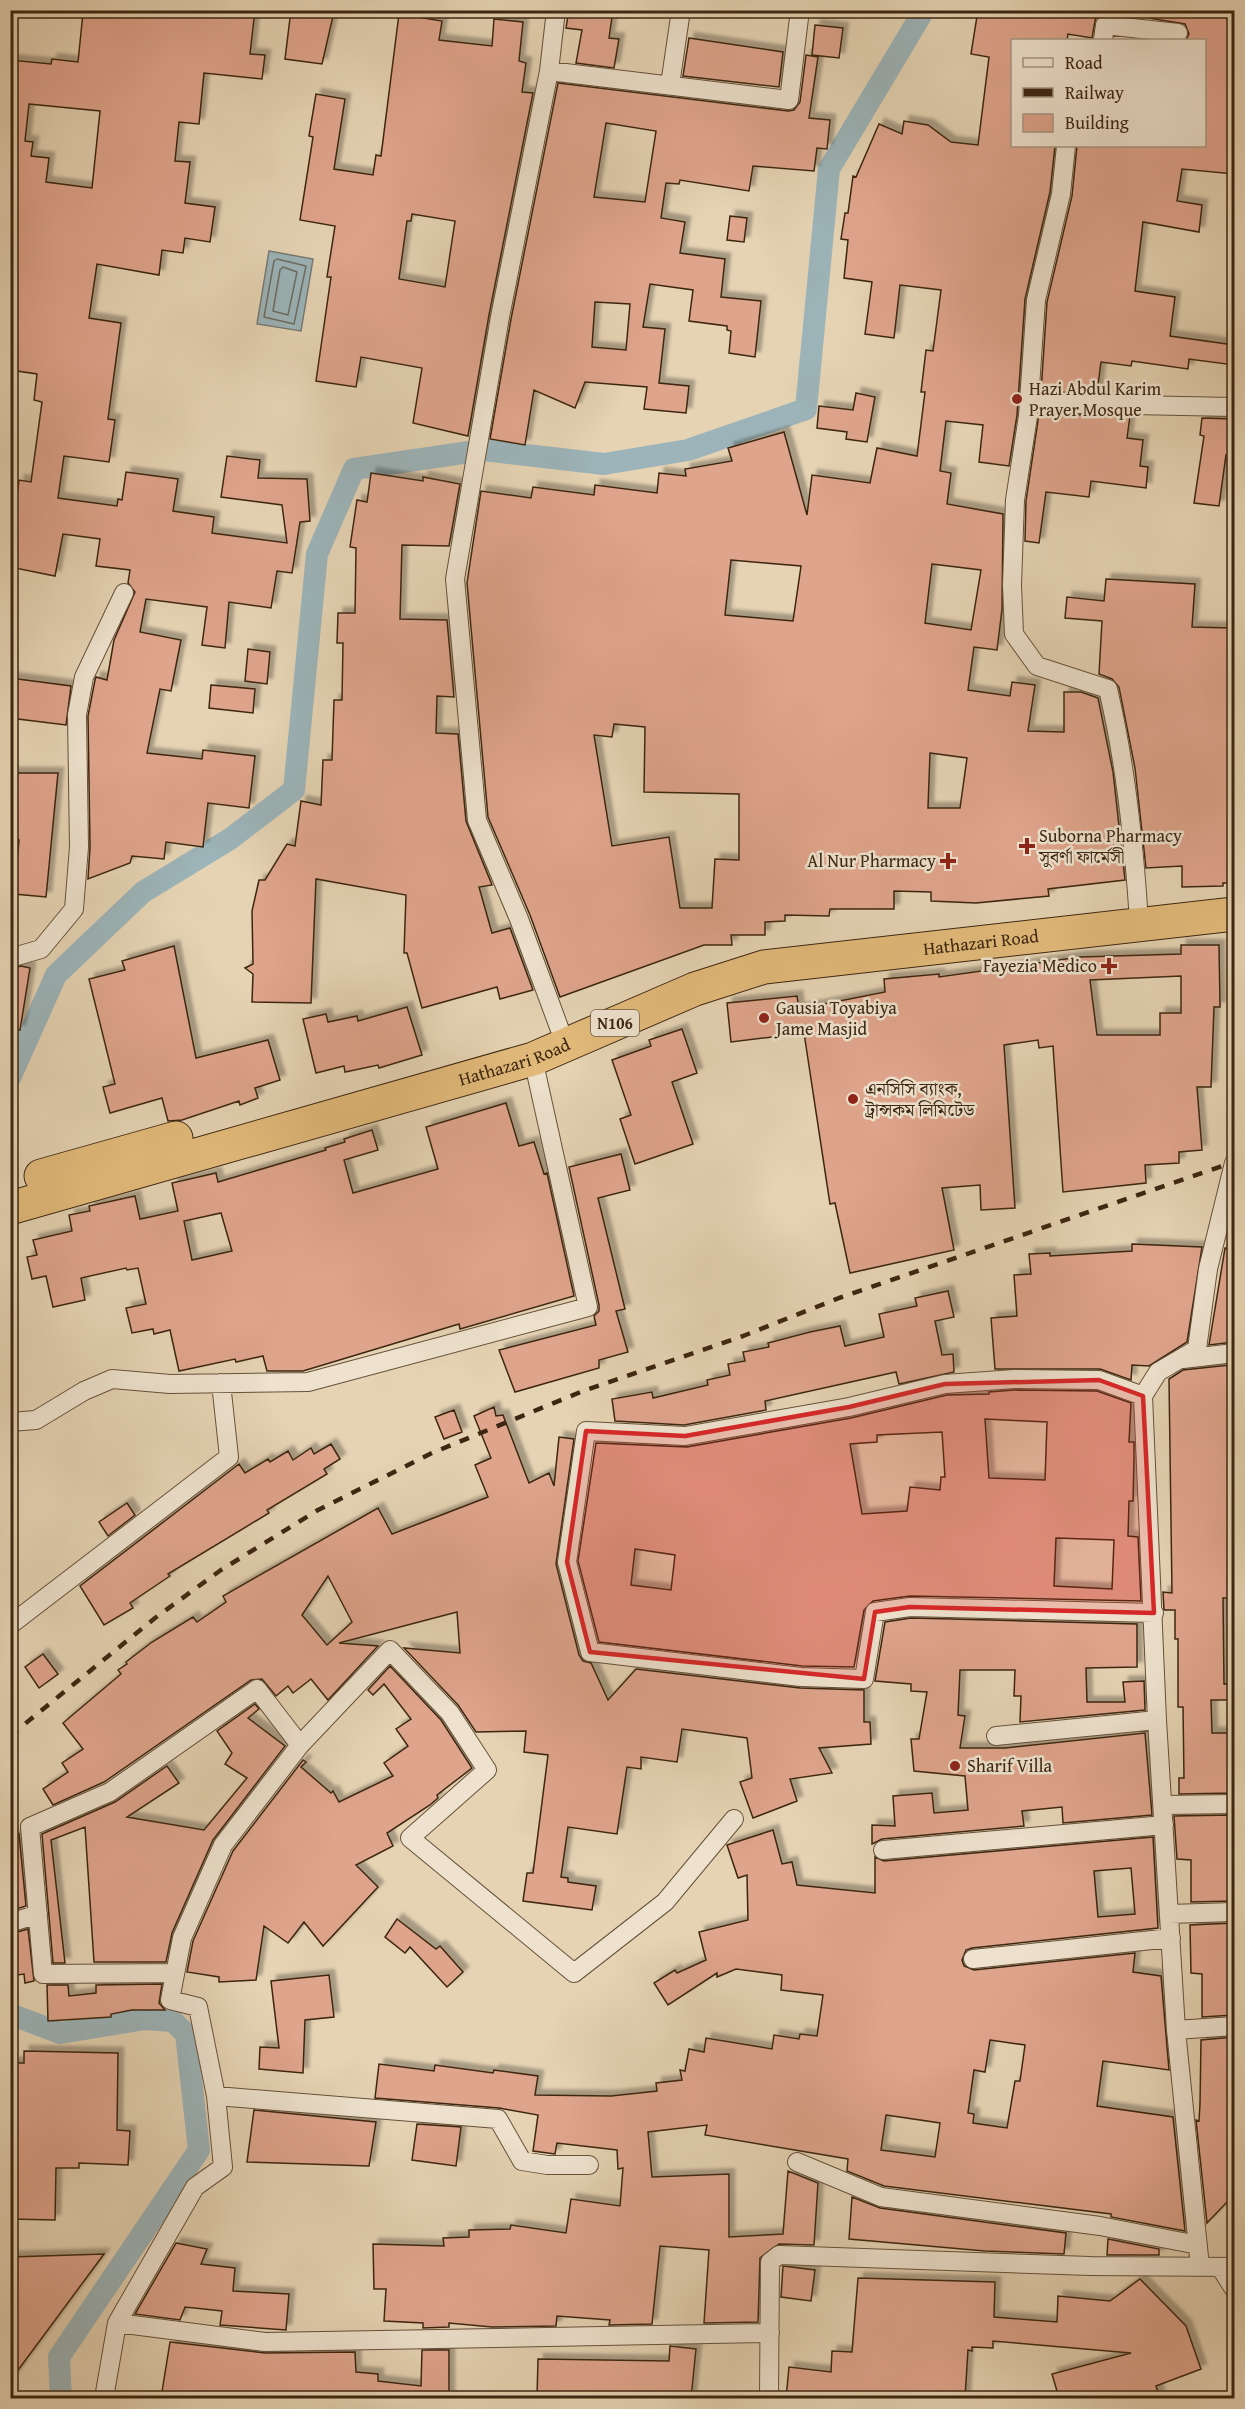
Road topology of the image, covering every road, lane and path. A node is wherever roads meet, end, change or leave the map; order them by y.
1 (556, 10) edge
2 (681, 10) edge
3 (800, 10) edge
4 (1178, 33) dead end
5 (1103, 39) edge
6 (549, 71) junction
7 (670, 85) junction
8 (1066, 147) edge
9 (1029, 403) junction
10 (1234, 408) edge
11 (124, 593) dead end
12 (1234, 898) edge
13 (1138, 907) junction
14 (1234, 914) edge
15 (10, 958) edge
16 (560, 1030) junction
17 (533, 1059) junction
18 (1234, 1163) edge
19 (10, 1186) edge
20 (10, 1208) edge
21 (1234, 1353) edge
22 (1178, 1360) junction
23 (221, 1383) junction
24 (1143, 1395) junction
25 (10, 1422) edge
26 (1154, 1613) junction
27 (10, 1625) edge
28 (1157, 1720) junction
29 (996, 1736) dead end
30 (300, 1745) junction
31 (1234, 1804) edge
32 (1164, 1805) junction
33 (734, 1819) dead end
34 (1164, 1825) junction
35 (883, 1851) dead end
36 (1234, 1912) edge
37 (38, 1914) junction
38 (1169, 1914) junction
39 (10, 1923) edge
40 (1171, 1938) junction
41 (973, 1959) dead end
42 (175, 1973) junction
43 (1234, 2026) edge
44 (1176, 2030) junction
45 (216, 2096) junction
46 (797, 2162) dead end
47 (589, 2164) dead end
48 (1198, 2245) junction
49 (1200, 2267) junction
50 (1227, 2267) edge
51 (1234, 2289) edge
52 (117, 2323) junction
53 (770, 2333) junction
54 (104, 2398) edge
55 (769, 2398) edge

1 - 6 street
2 - 7 street
3 - 7 street
4 - 5 street
6 - 7 street
6 - 16 street
8 - 9 street
9 - 10 street
9 - 13 street
11 - 15 street
12 - 13 highway, Hathazari Road / N106
13 - 16 highway, Hathazari Road / N106
14 - 17 highway, Hathazari Road / N106
16 - 19 highway, Hathazari Road / N106
17 - 20 highway, Hathazari Road / N106
17 - 23 street
18 - 22 street
21 - 22 street
22 - 24 street
23 - 25 street
23 - 27 street
24 - 26 street
24 - 26 street
26 - 28 street
28 - 29 street
28 - 32 street
30 - 33 street
30 - 37 street
30 - 42 street
31 - 32 street
32 - 34 street
34 - 35 street
34 - 38 street
36 - 38 street
37 - 39 street
37 - 42 street
38 - 40 street
40 - 41 street
40 - 44 street
42 - 45 street
43 - 44 street
44 - 48 street
45 - 47 street
45 - 52 street
46 - 48 street
48 - 49 street
49 - 50 street
49 - 53 street
50 - 51 street
52 - 53 street
52 - 54 street
53 - 55 street

